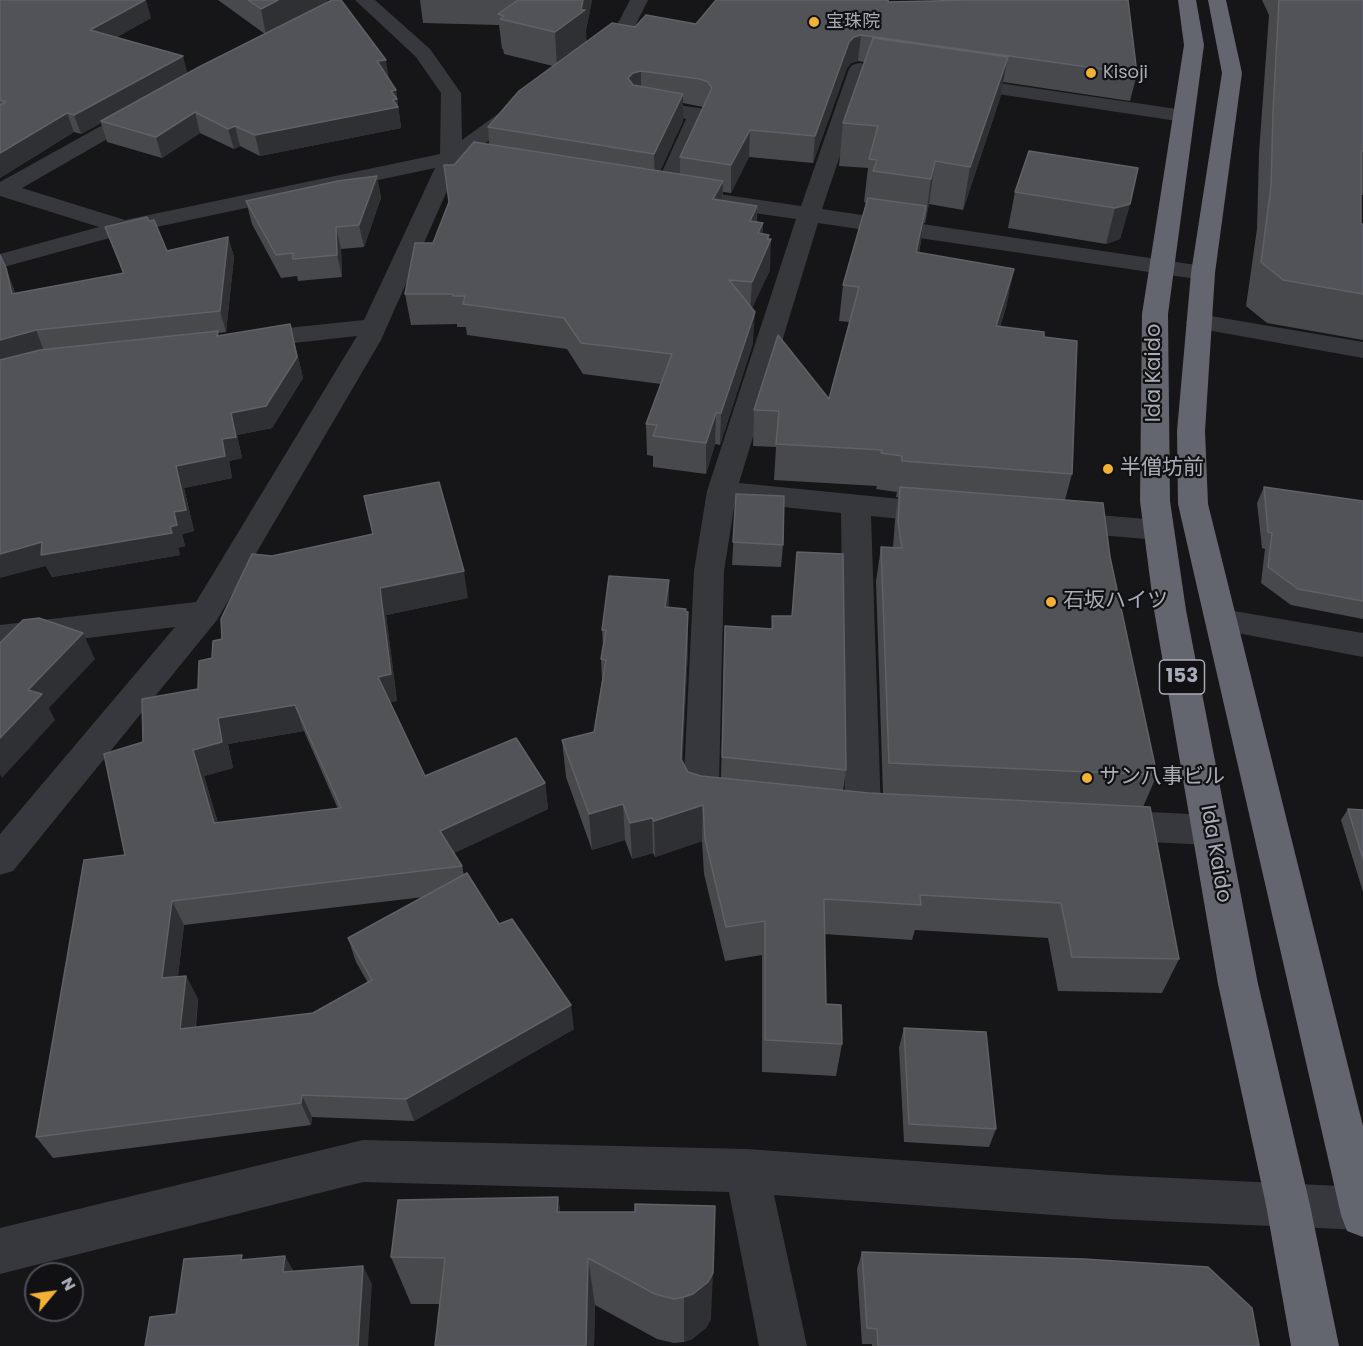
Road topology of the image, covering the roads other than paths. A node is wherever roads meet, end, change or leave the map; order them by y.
1 (364, 0) edge
2 (639, 0) edge
3 (1187, 0) edge
4 (1217, 0) edge
5 (579, 62) edge
6 (543, 90) edge
7 (155, 104) edge
8 (641, 106) edge
9 (1184, 116) junction
10 (451, 158) junction
11 (530, 171) edge
12 (1, 189) edge
13 (809, 215) junction
14 (124, 227) junction
15 (0, 261) edge
16 (1160, 266) junction
17 (1203, 273) junction
18 (1199, 322) junction
19 (373, 327) junction
20 (221, 343) edge
21 (1363, 350) edge
22 (722, 491) junction
23 (856, 506) junction
24 (962, 515) edge
25 (1033, 520) edge
26 (1159, 530) junction
27 (206, 612) junction
28 (1221, 620) junction
29 (0, 637) edge
30 (1363, 645) edge
31 (759, 802) edge
32 (829, 809) edge
33 (1084, 824) edge
34 (1210, 831) junction
35 (0, 860) edge
36 (747, 1171) junction
37 (1288, 1205) junction
38 (1362, 1212) edge
39 (0, 1251) edge
40 (783, 1346) edge
41 (1315, 1346) edge

1 - 10 street
2 - 5 street
3 - 9 highway, Ida Kaido / 153
4 - 17 highway, Ida Kaido / 153
6 - 10 street
7 - 12 street
8 - 13 street
9 - 13 street
9 - 16 highway, Ida Kaido / 153
10 - 11 street
10 - 14 street
10 - 19 street
12 - 14 street
13 - 16 street
13 - 22 street
14 - 15 street
16 - 17 street
16 - 26 highway, Ida Kaido / 153
17 - 18 highway, Ida Kaido / 153
18 - 21 street
18 - 28 highway, Ida Kaido / 153
19 - 20 street
19 - 27 street
22 - 23 street
22 - 31 street
23 - 24 street
23 - 32 street
25 - 26 street
26 - 34 highway, Ida Kaido / 153
27 - 29 street
27 - 35 street
28 - 30 street
28 - 38 highway, Ida Kaido / 153
33 - 34 street
34 - 37 highway, Ida Kaido / 153
36 - 37 street
36 - 39 street
36 - 40 street
37 - 38 street
37 - 41 highway, Ida Kaido / 153

